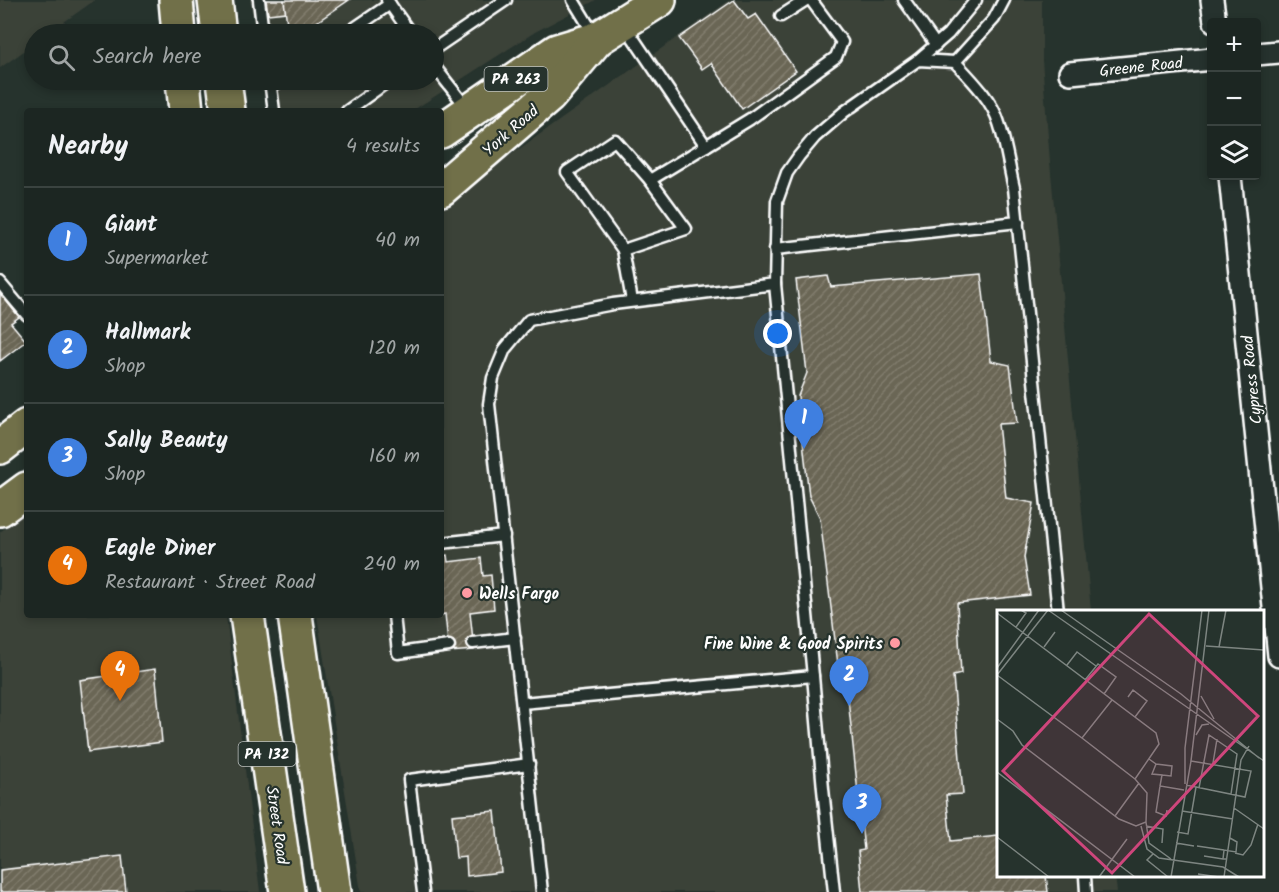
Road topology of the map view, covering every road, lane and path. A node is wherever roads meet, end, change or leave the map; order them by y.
1 (176, 0) edge
2 (215, 0) edge
3 (259, 0) edge
4 (506, 0) edge
5 (573, 0) edge
6 (659, 0) edge
7 (806, 0) edge
8 (811, 0) edge
9 (904, 0) edge
10 (976, 0) edge
11 (1004, 0) edge
12 (1212, 0) edge
13 (389, 2) edge
14 (781, 16) dead end
15 (1214, 18) edge
16 (178, 24) edge
17 (218, 24) edge
18 (262, 24) edge
19 (359, 24) edge
20 (404, 24) edge
21 (610, 31) junction
22 (444, 42) edge
23 (936, 45) junction
24 (1279, 52) edge
25 (1261, 54) edge
26 (918, 60) junction
27 (1207, 60) edge
28 (956, 62) junction
29 (1070, 74) dead end
30 (444, 79) edge
31 (184, 90) edge
32 (225, 90) edge
33 (271, 90) edge
34 (376, 90) edge
35 (186, 108) edge
36 (228, 108) edge
37 (274, 108) edge
38 (350, 108) edge
39 (469, 111) junction
40 (444, 129) edge
41 (706, 146) junction
42 (650, 180) junction
43 (1230, 180) edge
44 (444, 186) edge
45 (1018, 222) junction
46 (775, 249) junction
47 (623, 250) junction
48 (0, 283) edge
49 (775, 284) junction
50 (632, 301) junction
51 (24, 311) edge
52 (24, 428) edge
53 (0, 447) edge
54 (24, 491) edge
55 (0, 509) edge
56 (504, 536) junction
57 (444, 543) edge
58 (1058, 610) edge
59 (247, 618) edge
60 (295, 618) edge
61 (394, 618) edge
62 (515, 638) junction
63 (473, 643) dead end
64 (449, 646) dead end
65 (1279, 656) edge
66 (813, 676) junction
67 (522, 703) junction
68 (529, 764) junction
69 (1085, 877) edge
70 (287, 892) edge
71 (334, 892) edge
72 (423, 892) edge
73 (542, 892) edge
74 (834, 892) edge
75 (1086, 892) edge

1 - 16 main road
2 - 17 main road
3 - 18 lane
4 - 22 lane
5 - 21 lane
6 - 21 main road, York Road / PA 263
7 - 14 lane
8 - 41 lane
9 - 23 lane
10 - 23 lane
11 - 28 lane
12 - 15 street
13 - 19 lane
13 - 20 lane
21 - 39 main road, York Road / PA 263
21 - 41 lane
21 - 44 main road, York Road / PA 263
23 - 26 lane
24 - 25 street
26 - 28 lane
26 - 46 lane
27 - 29 street, Greene Road
28 - 45 lane
30 - 39 lane
31 - 35 main road
32 - 36 main road
33 - 37 lane
34 - 38 lane
39 - 40 main road, York Road / PA 263
41 - 42 lane
42 - 47 lane
42 - 47 lane
43 - 65 street, Cypress Road
45 - 46 lane
45 - 58 lane
46 - 49 lane
47 - 50 lane
48 - 51 lane
49 - 50 lane
49 - 66 lane
50 - 56 lane
52 - 53 main road
54 - 55 main road
56 - 57 lane
56 - 62 lane
59 - 70 main road, Street Road / PA 132
60 - 71 main road, PA 132
61 - 64 lane
62 - 63 lane
62 - 67 lane
66 - 67 lane
66 - 74 lane
67 - 68 lane
68 - 72 lane
68 - 73 lane
69 - 75 lane

